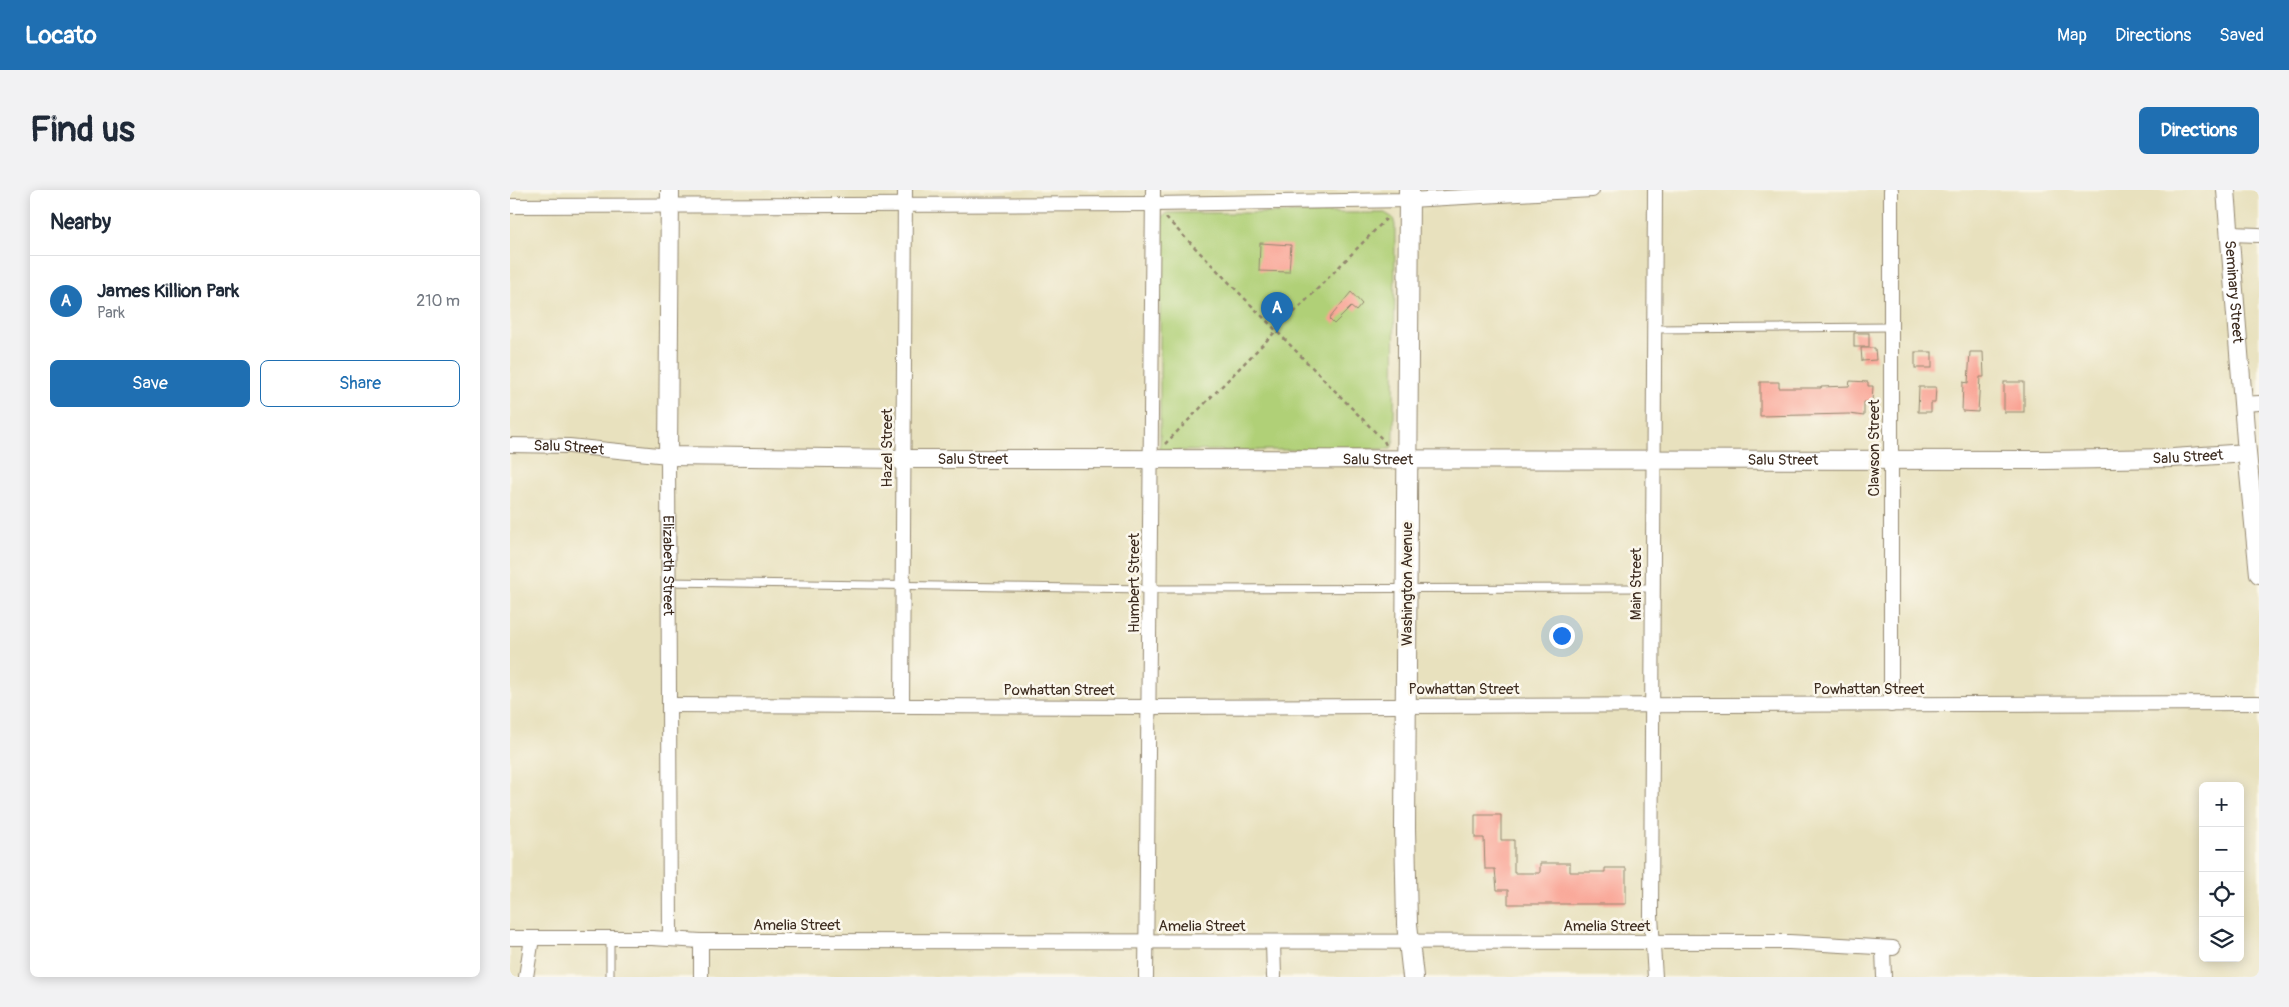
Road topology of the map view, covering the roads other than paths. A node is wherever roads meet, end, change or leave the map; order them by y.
1 (905, 190) edge
2 (1592, 190) edge
3 (1655, 190) edge
4 (1891, 190) edge
5 (2226, 190) edge
6 (1409, 195) edge
7 (1153, 197) edge
8 (670, 198) edge
9 (905, 205) junction
10 (510, 206) edge
11 (2230, 234) junction
12 (2259, 235) edge
13 (1890, 328) junction
14 (1654, 329) junction
15 (2251, 404) edge
16 (510, 446) edge
17 (2246, 454) junction
18 (668, 456) junction
19 (903, 459) junction
20 (1151, 460) junction
21 (1408, 460) junction
22 (1653, 460) junction
23 (1890, 460) junction
24 (2259, 574) edge
25 (668, 582) junction
26 (902, 586) junction
27 (1408, 588) junction
28 (1652, 588) junction
29 (1150, 590) junction
30 (2259, 702) edge
31 (1652, 704) junction
32 (669, 705) junction
33 (902, 705) junction
34 (1891, 705) junction
35 (1407, 706) junction
36 (1149, 707) junction
37 (510, 938) edge
38 (532, 938) junction
39 (610, 938) junction
40 (670, 939) junction
41 (701, 941) junction
42 (1146, 942) junction
43 (1273, 942) junction
44 (1652, 942) junction
45 (1409, 943) junction
46 (526, 977) edge
47 (610, 977) edge
48 (701, 977) edge
49 (1146, 977) edge
50 (1274, 977) edge
51 (1413, 977) edge
52 (1655, 977) edge
53 (1884, 977) edge

1 - 9 street, Hazel Street
2 - 6 street
3 - 14 street, Main Street
4 - 13 street, Clawson Street
5 - 11 street, Seminary Street
6 - 7 street
6 - 21 main road, Washington Avenue
7 - 9 street
7 - 20 street, Humbert Street
8 - 9 street
8 - 10 street
8 - 18 street, Elizabeth Street
9 - 19 street, Hazel Street
11 - 12 street
11 - 15 street, Seminary Street
13 - 14 lane
13 - 23 street, Clawson Street
14 - 22 street, Main Street
15 - 17 street, Seminary Street
16 - 18 street, Salu Street
17 - 23 street, Salu Street
17 - 24 street, Seminary Street
18 - 19 street, Salu Street
18 - 25 street, Elizabeth Street
19 - 20 street, Salu Street
19 - 26 street, Hazel Street
20 - 21 street, Salu Street
20 - 29 street, Humbert Street
21 - 22 street, Salu Street
21 - 27 main road, Washington Avenue
22 - 23 street, Salu Street
22 - 28 street, Main Street
23 - 34 street, Clawson Street
25 - 26 lane
25 - 32 street, Elizabeth Street
26 - 29 lane
26 - 33 street, Hazel Street
27 - 28 lane
27 - 29 lane
27 - 35 main road, Washington Avenue
28 - 31 street, Main Street
29 - 36 street, Humbert Street
30 - 34 street, Powhattan Street
31 - 34 street, Powhattan Street
31 - 35 street, Powhattan Street
31 - 44 street, Main Street
32 - 33 street, Powhattan Street
32 - 40 street, Elizabeth Street
33 - 36 street, Powhattan Street
35 - 36 street, Powhattan Street
35 - 45 main road, Washington Avenue
36 - 42 street, Humbert Street
37 - 38 street, Amelia Street
38 - 39 street, Amelia Street
38 - 46 street
39 - 40 street, Amelia Street
39 - 47 lane
40 - 41 street, Amelia Street
41 - 42 street, Amelia Street
41 - 48 street
42 - 43 street, Amelia Street
42 - 49 street, Humbert Street
43 - 45 street, Amelia Street
43 - 50 street
44 - 45 street, Amelia Street
44 - 52 street, Main Street
44 - 53 street, Amelia Street
45 - 51 main road, Washington Avenue

